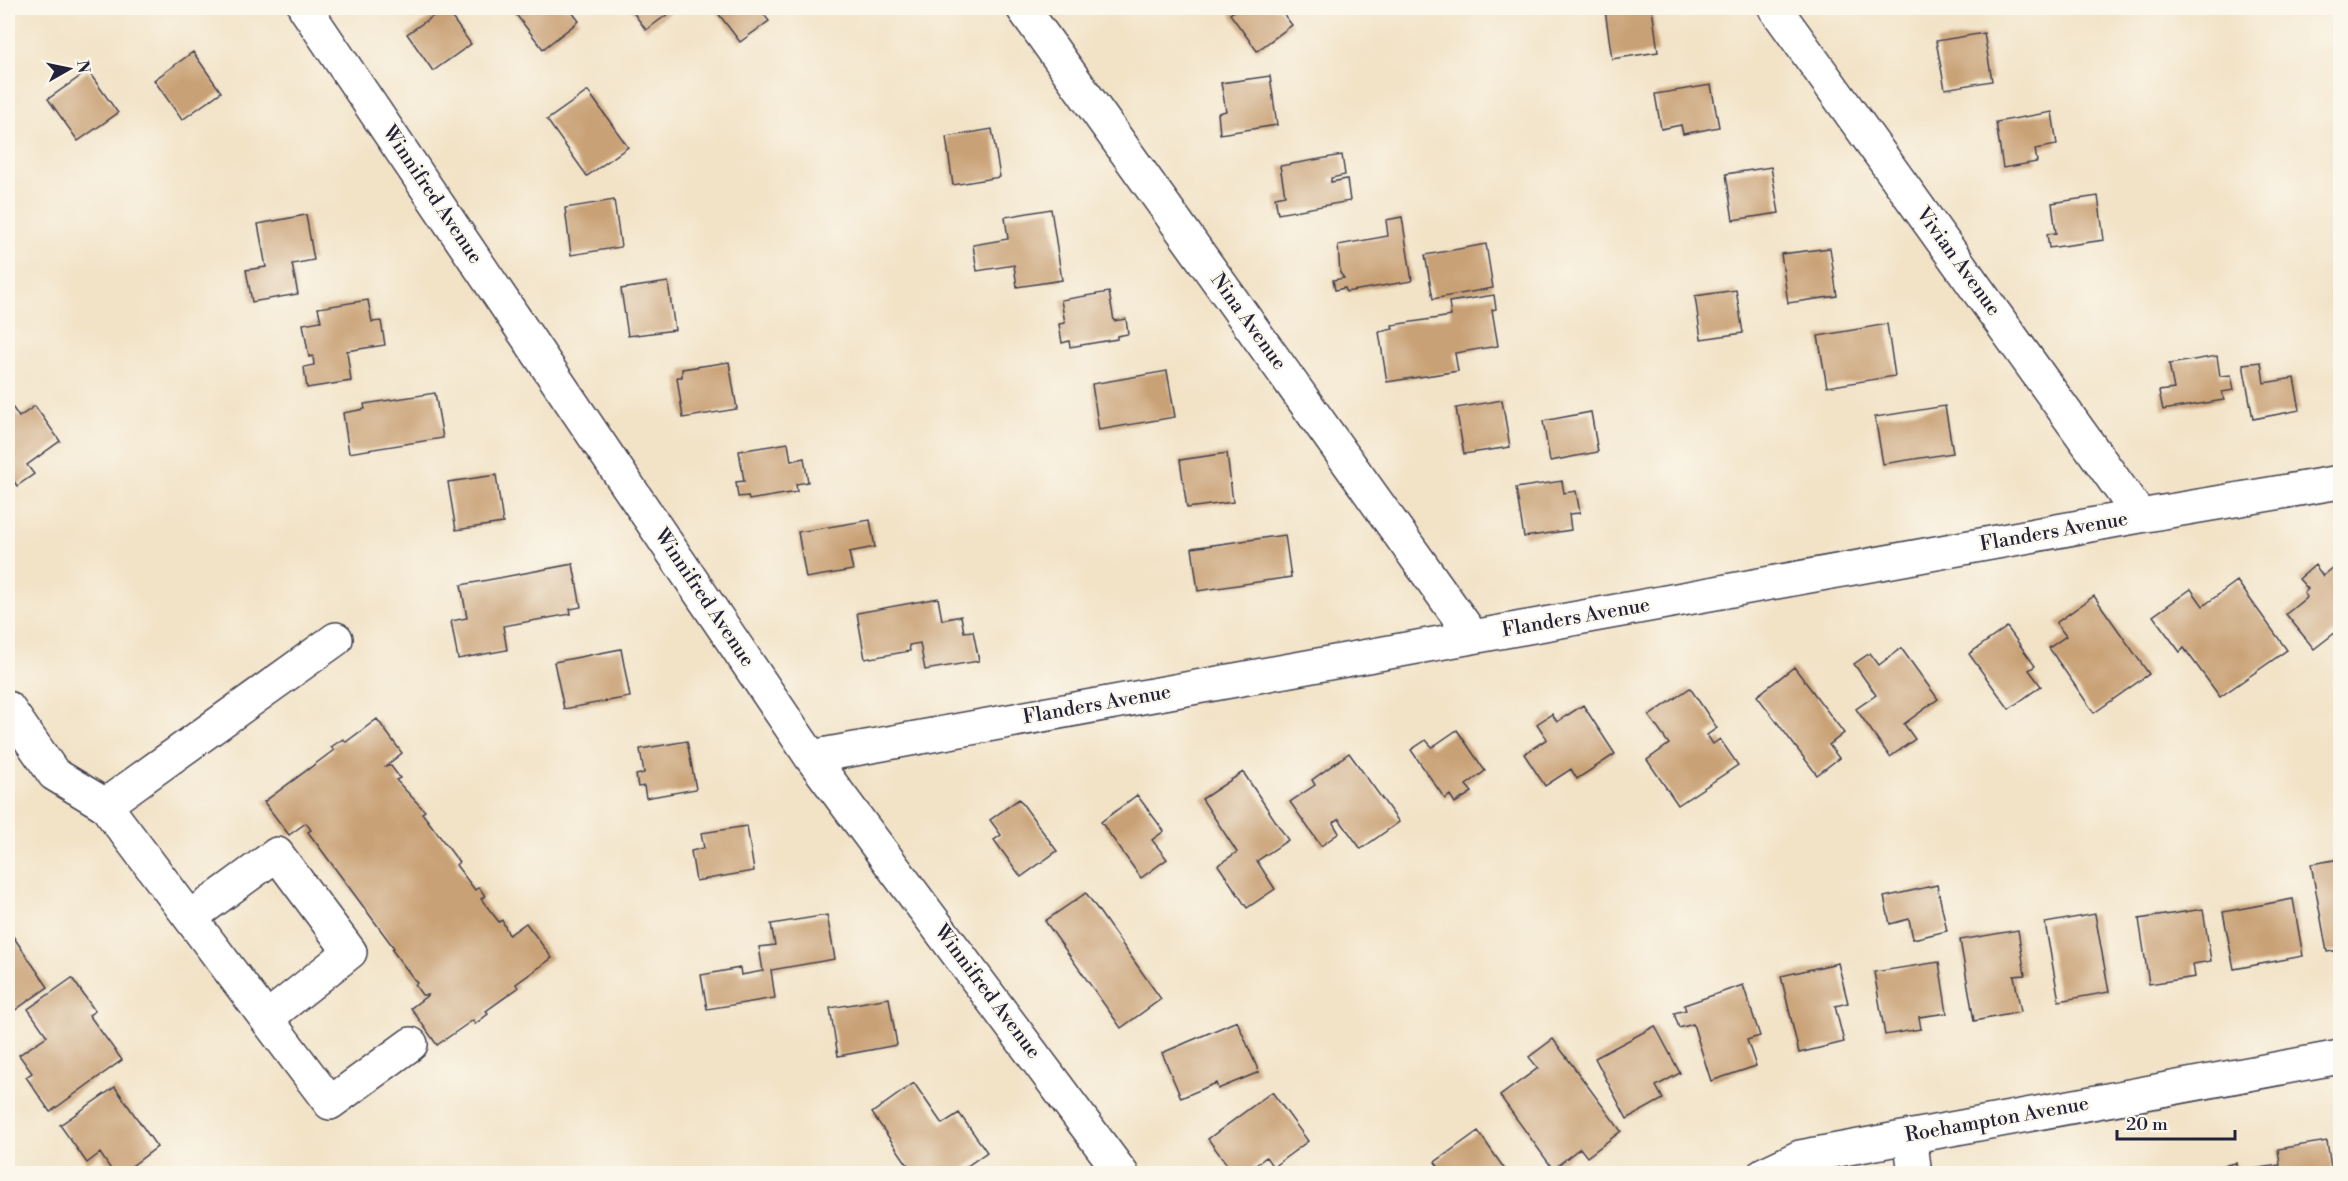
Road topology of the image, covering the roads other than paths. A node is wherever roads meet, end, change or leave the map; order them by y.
1 (305, 8) edge
2 (1023, 8) edge
3 (1775, 8) edge
4 (2340, 482) edge
5 (2140, 516) junction
6 (1473, 637) junction
7 (336, 639) dead end
8 (8, 708) edge
9 (811, 757) junction
10 (105, 805) junction
11 (191, 917) junction
12 (267, 1018) junction
13 (411, 1044) dead end
14 (2340, 1057) edge
15 (1910, 1136) junction
16 (1122, 1173) edge
17 (1764, 1173) edge
18 (1915, 1173) edge

1 - 9 street, Winnifred Avenue
2 - 6 street, Nina Avenue
3 - 5 street, Vivian Avenue
4 - 5 street, Flanders Avenue
5 - 6 street, Flanders Avenue
6 - 9 street, Flanders Avenue
7 - 10 street
8 - 10 street
9 - 16 street, Winnifred Avenue
10 - 11 street
11 - 12 street
11 - 12 street
12 - 13 street
14 - 15 street, Roehampton Avenue
15 - 17 street, Roehampton Avenue
15 - 18 street

